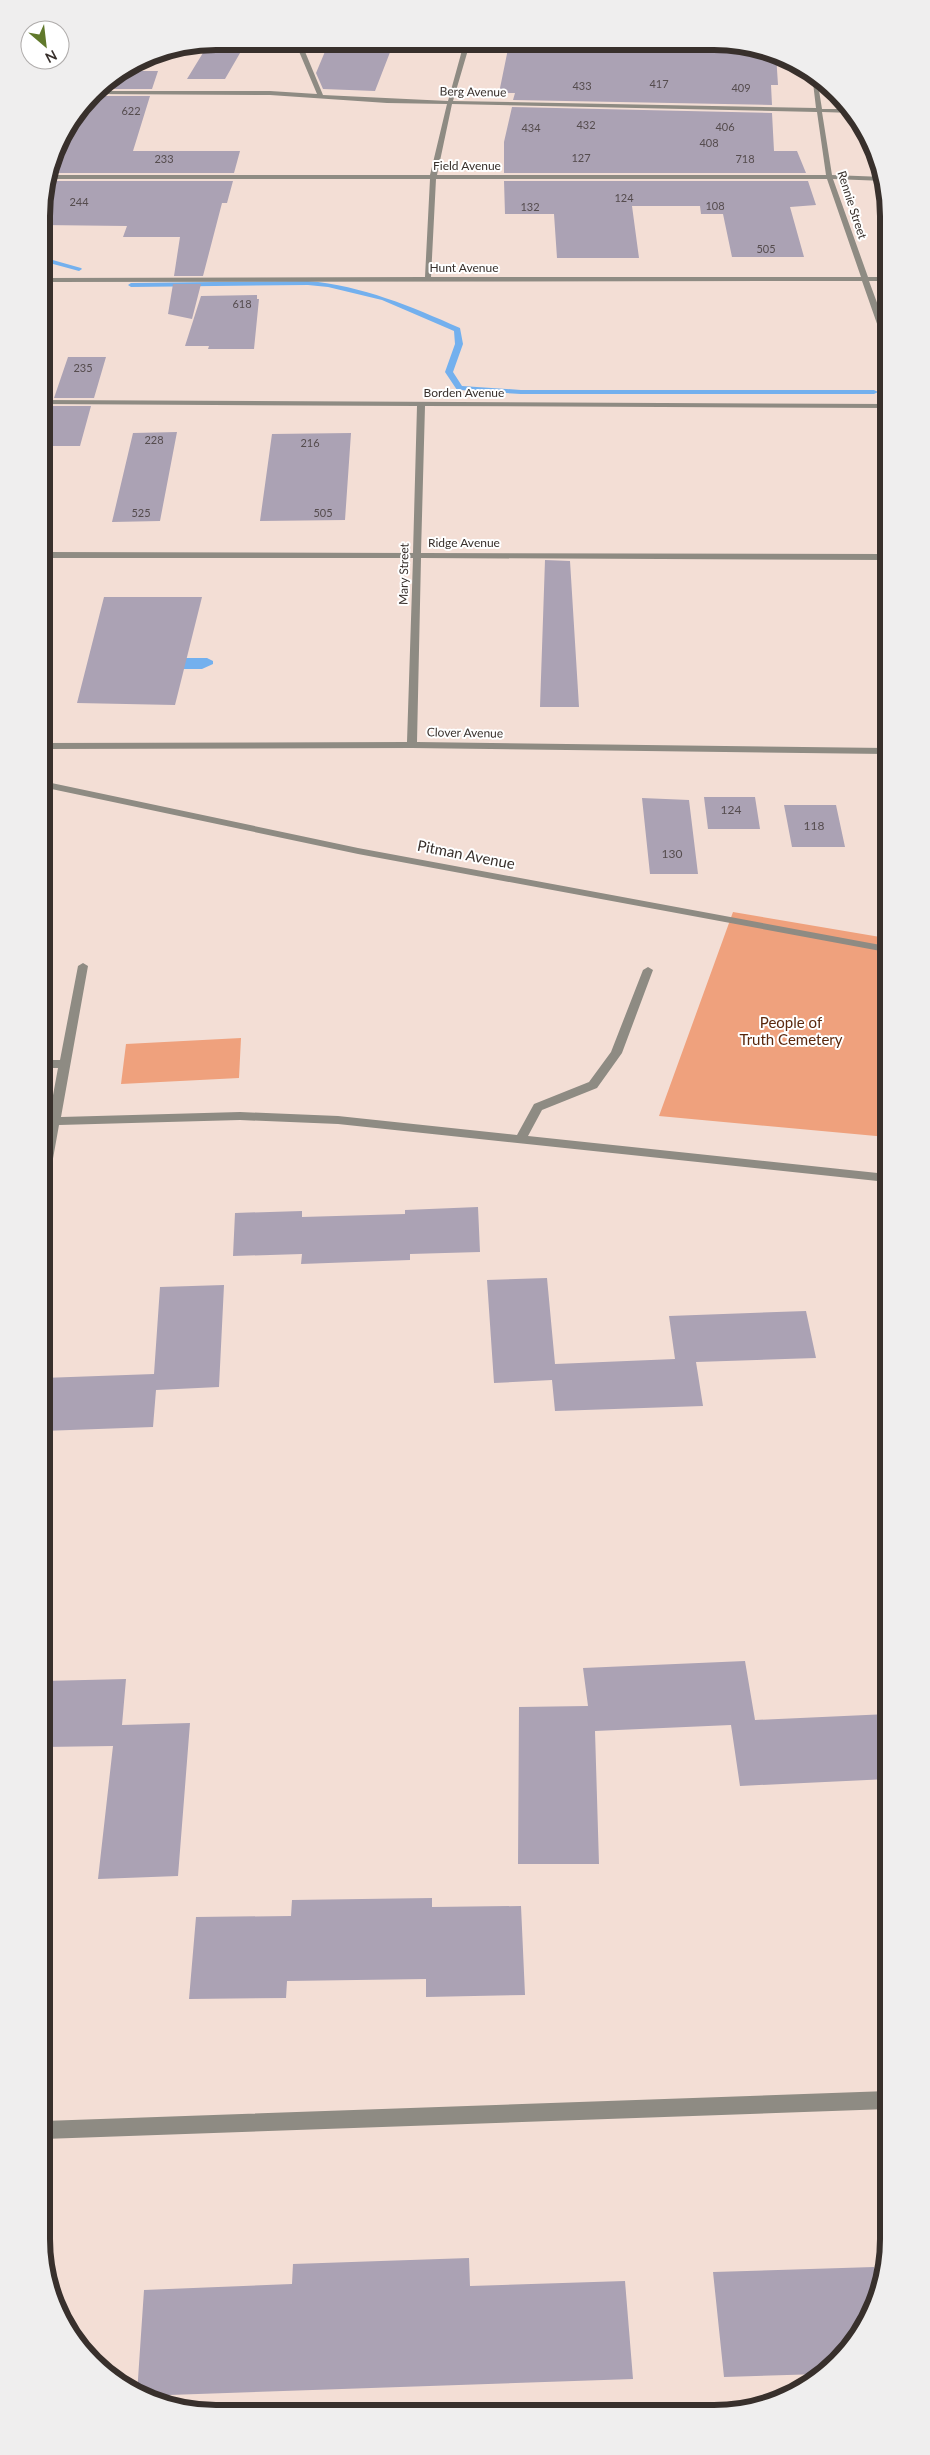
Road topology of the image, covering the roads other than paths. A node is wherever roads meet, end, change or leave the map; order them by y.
1 (301, 50) edge
2 (465, 50) edge
3 (815, 84) edge
4 (105, 93) edge
5 (321, 97) junction
6 (450, 102) junction
7 (818, 110) junction
8 (842, 111) edge
9 (55, 177) edge
10 (433, 177) junction
11 (829, 177) junction
12 (876, 180) edge
13 (864, 278) junction
14 (428, 279) junction
15 (880, 279) edge
16 (50, 280) edge
17 (880, 322) edge
18 (50, 402) edge
19 (421, 404) junction
20 (880, 406) edge
21 (50, 555) edge
22 (417, 555) junction
23 (880, 557) edge
24 (412, 745) junction
25 (50, 746) edge
26 (880, 751) edge
27 (50, 786) edge
28 (880, 948) edge
29 (83, 966) dead end
30 (648, 970) dead end
31 (50, 1064) edge
32 (64, 1064) junction
33 (50, 1114) edge
34 (50, 1121) edge
35 (520, 1140) junction
36 (880, 1177) edge
37 (880, 2100) edge
38 (50, 2130) edge

1 - 5 street
2 - 6 street
3 - 7 street, Rennie Street
4 - 5 street, Berg Avenue
5 - 6 street, Berg Avenue
6 - 7 street, Berg Avenue
6 - 10 street
7 - 8 street, Berg Avenue
7 - 11 street, Rennie Street
9 - 10 street, Field Avenue
10 - 11 street, Field Avenue
10 - 14 street
11 - 12 street, Field Avenue
11 - 13 street, Rennie Street
13 - 14 street, Hunt Avenue
13 - 15 street, Hunt Avenue
13 - 17 street, Rennie Street
14 - 16 street, Hunt Avenue
18 - 19 street, Borden Avenue
19 - 20 street, Borden Avenue
19 - 22 street, Mary Street
21 - 22 street, Ridge Avenue
22 - 23 street, Ridge Avenue
22 - 24 street, Mary Street
24 - 25 street, Clover Avenue
24 - 26 street, Clover Avenue
27 - 28 street, Pitman Avenue
29 - 32 street
30 - 35 street
31 - 32 street
32 - 33 street
34 - 35 street
35 - 36 street
37 - 38 street

